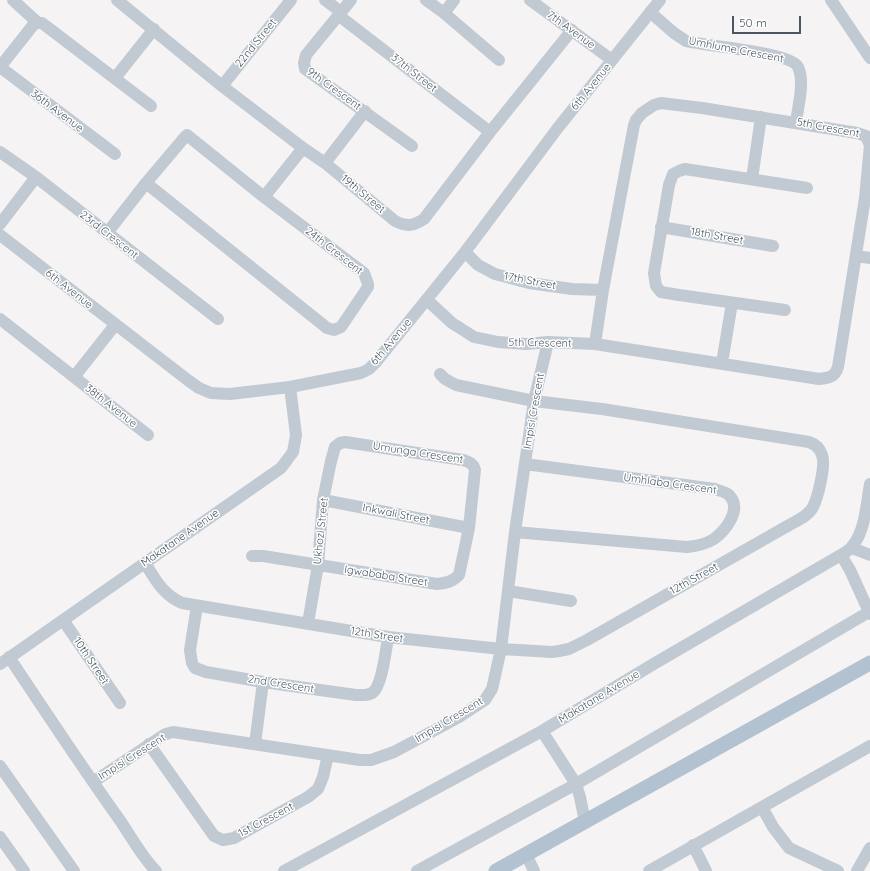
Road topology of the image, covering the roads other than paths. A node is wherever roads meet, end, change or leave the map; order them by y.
1 (13, 0) edge
2 (117, 0) edge
3 (291, 0) edge
4 (325, 0) edge
5 (351, 0) edge
6 (426, 0) edge
7 (454, 0) edge
8 (530, 0) edge
9 (660, 0) edge
10 (831, 0) edge
11 (650, 12) junction
12 (340, 13) junction
13 (444, 13) junction
14 (38, 23) junction
15 (154, 29) junction
16 (572, 30) junction
17 (870, 58) edge
18 (499, 60) dead end
19 (612, 60) junction
20 (0, 67) edge
21 (115, 78) junction
22 (222, 86) junction
23 (151, 106) dead end
24 (365, 111) junction
25 (761, 117) junction
26 (796, 122) junction
27 (490, 132) junction
28 (412, 146) dead end
29 (303, 148) junction
30 (0, 152) edge
31 (115, 154) dead end
32 (325, 163) junction
33 (36, 177) junction
34 (752, 179) junction
35 (146, 183) junction
36 (807, 188) dead end
37 (264, 197) junction
38 (0, 224) edge
39 (661, 227) junction
40 (107, 234) junction
41 (0, 235) edge
42 (773, 246) dead end
43 (465, 252) junction
44 (856, 256) junction
45 (870, 258) edge
46 (603, 290) junction
47 (427, 300) junction
48 (732, 303) junction
49 (785, 310) dead end
50 (0, 319) edge
51 (218, 319) dead end
52 (115, 325) junction
53 (548, 342) junction
54 (595, 344) junction
55 (722, 363) junction
56 (440, 374) dead end
57 (74, 377) junction
58 (290, 387) junction
59 (534, 401) junction
60 (148, 435) dead end
61 (340, 443) joint
62 (525, 464) junction
63 (870, 484) edge
64 (323, 500) junction
65 (469, 528) junction
66 (515, 532) junction
67 (852, 548) junction
68 (870, 555) edge
69 (252, 556) dead end
70 (841, 556) junction
71 (145, 563) junction
72 (318, 565) junction
73 (454, 580) joint
74 (508, 591) junction
75 (571, 601) dead end
76 (197, 606) junction
77 (870, 613) edge
78 (63, 620) junction
79 (308, 623) junction
80 (388, 637) junction
81 (501, 649) junction
82 (4, 660) edge
83 (870, 663) edge
84 (263, 682) junction
85 (120, 703) dead end
86 (542, 731) junction
87 (149, 744) junction
88 (255, 744) junction
89 (870, 746) edge
90 (328, 755) junction
91 (0, 766) edge
92 (93, 782) junction
93 (576, 784) junction
94 (762, 807) junction
95 (585, 822) junction
96 (0, 837) edge
97 (693, 845) junction
98 (870, 848) edge
99 (526, 854) junction
100 (24, 871) edge
101 (74, 871) edge
102 (156, 871) edge
103 (284, 871) edge
104 (417, 871) edge
105 (496, 871) edge
106 (534, 871) edge
107 (649, 871) edge
108 (706, 871) edge
109 (838, 871) edge
110 (856, 871) edge

1 - 14 street
2 - 15 street, 19th Street
3 - 22 street, 22nd Street
4 - 12 street, 37th Street
5 - 12 street, 9th Crescent
6 - 13 street
7 - 13 street
8 - 16 street, 7th Avenue
9 - 11 street, 6th Avenue
10 - 17 street
11 - 19 street, 6th Avenue
11 - 26 street, Umhlume Crescent
12 - 24 street, 9th Crescent
12 - 27 street, 37th Street
13 - 18 street
14 - 20 street
14 - 21 street
15 - 21 street
15 - 22 street, 19th Street
16 - 19 street, 7th Avenue
16 - 27 street, 19th Street
19 - 43 street, 6th Avenue
20 - 31 street, 36th Avenue
21 - 23 street
22 - 29 street, 19th Street
24 - 28 street, 9th Crescent
24 - 32 street
25 - 26 street, 5th Crescent
25 - 34 street
25 - 46 street, 5th Crescent
26 - 44 street, 5th Crescent
27 - 32 street, 19th Street
29 - 32 street, 19th Street
29 - 37 street
30 - 33 street, 23rd Crescent
33 - 38 street
33 - 40 street, 23rd Crescent
34 - 36 street
34 - 39 street
35 - 37 street, 24th Crescent
35 - 37 street, 24th Crescent
35 - 40 street, 24th Crescent
39 - 42 street, 18th Street
39 - 48 street
40 - 51 street, 23rd Crescent
41 - 52 street, 6th Avenue
43 - 46 street, 17th Street
43 - 47 street, 6th Avenue
44 - 45 street
44 - 55 street, 5th Crescent
46 - 54 street, 5th Crescent
47 - 53 street, 5th Crescent
47 - 58 street, 6th Avenue
48 - 49 street
48 - 55 street
50 - 57 street, 38th Avenue
52 - 57 street, 38th Avenue
52 - 58 street, 6th Avenue
53 - 54 street, 5th Crescent
53 - 59 street, Impisi Crescent
54 - 55 street, 5th Crescent
56 - 59 street, 12th Street
57 - 60 street, 38th Avenue
58 - 71 street, Makatane Avenue
59 - 62 street, Impisi Crescent
59 - 81 street, 12th Street
61 - 64 street, Ukhozi Street
61 - 65 street, Umunga Crescent
62 - 66 street, Impisi Crescent
62 - 66 street, Umhlaba Crescent
63 - 67 street, Makatane Avenue
64 - 65 street, Inkwali Street
64 - 72 street, Ukhozi Street
65 - 73 street, Umunga Crescent
66 - 74 street, Impisi Crescent
67 - 68 street
67 - 70 street, Makatane Avenue
69 - 72 street, Igwababa Street
70 - 77 street
70 - 86 street, Makatane Avenue
71 - 76 street, 12th Street
71 - 78 street, Makatane Avenue
72 - 73 street, Igwababa Street
72 - 79 street, Ukhozi Street
74 - 75 street
74 - 81 street, Impisi Crescent
76 - 79 street, 12th Street
76 - 84 street, 2nd Crescent
77 - 93 street
78 - 82 street, Makatane Avenue
78 - 85 street, 10th Street
79 - 80 street, 12th Street
80 - 81 street, 12th Street
80 - 84 street, 2nd Crescent
81 - 90 street, Impisi Crescent
82 - 92 street, Makatane Avenue
83 - 95 main road
84 - 88 street
86 - 93 street
86 - 103 street, Makatane Avenue
87 - 88 street, Impisi Crescent
87 - 90 street, 1st Crescent
87 - 92 street, Impisi Crescent
88 - 90 street, Impisi Crescent
89 - 94 street
91 - 101 street
92 - 102 street, Makatane Avenue
93 - 95 street
93 - 104 street
94 - 97 street
94 - 109 street
95 - 99 main road
96 - 100 street
97 - 107 street
97 - 108 street
98 - 110 street
99 - 105 main road
99 - 106 street

